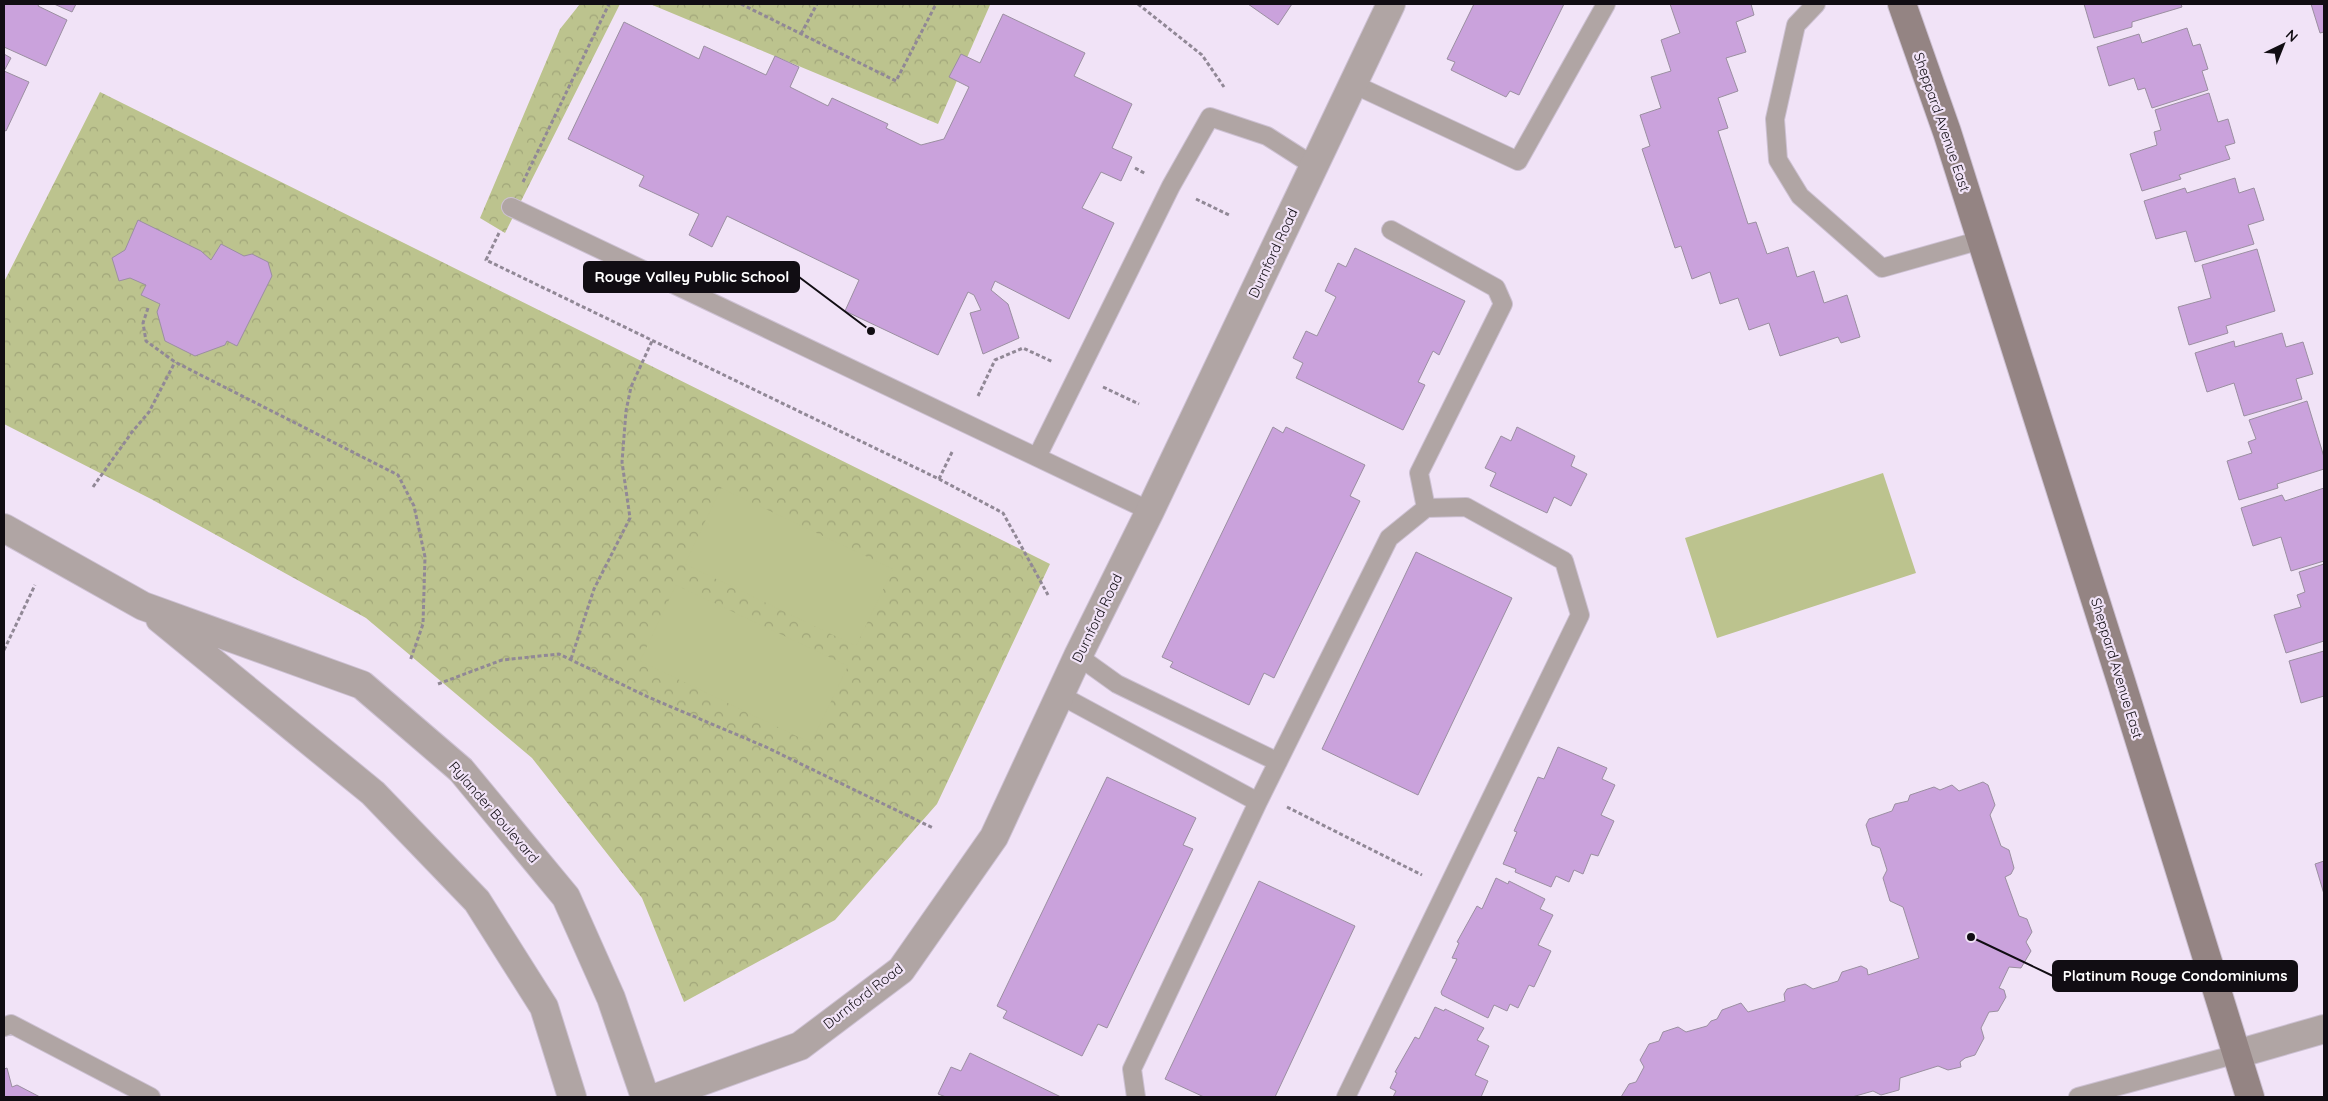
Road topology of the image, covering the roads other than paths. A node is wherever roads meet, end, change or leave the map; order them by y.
1 (1391, 4) edge
2 (1606, 4) edge
3 (1816, 4) edge
4 (1902, 4) edge
5 (1353, 84) junction
6 (1314, 166) junction
7 (511, 207) road end
8 (1391, 230) dead end
9 (1981, 240) junction
10 (1037, 457) junction
11 (1426, 508) junction
12 (1150, 511) junction
13 (4, 528) edge
14 (143, 606) junction
15 (1078, 656) junction
16 (1060, 695) junction
17 (1278, 762) junction
18 (1260, 798) junction
19 (4, 1027) edge
20 (2324, 1029) edge
21 (2236, 1054) junction
22 (151, 1097) edge
23 (572, 1097) edge
24 (645, 1097) edge
25 (658, 1097) edge
26 (1136, 1097) edge
27 (1346, 1097) edge
28 (2078, 1097) edge
29 (2250, 1097) edge

1 - 5 street, Durnford Road
2 - 5 lane
3 - 9 lane
4 - 9 main road, Sheppard Avenue East
5 - 6 street, Durnford Road
6 - 10 lane
6 - 12 street, Durnford Road
7 - 10 lane
8 - 11 lane
9 - 21 main road, Sheppard Avenue East
10 - 12 lane
11 - 17 lane
11 - 27 lane
12 - 15 street, Durnford Road
13 - 14 street, Rylander Boulevard
14 - 23 street, Rylander Boulevard
14 - 24 street, Rylander Boulevard
15 - 16 street, Durnford Road
15 - 17 lane
16 - 18 lane
16 - 25 street, Durnford Road
17 - 18 lane
18 - 26 lane
19 - 22 lane
20 - 21 street
21 - 28 lane
21 - 29 main road, Sheppard Avenue East

